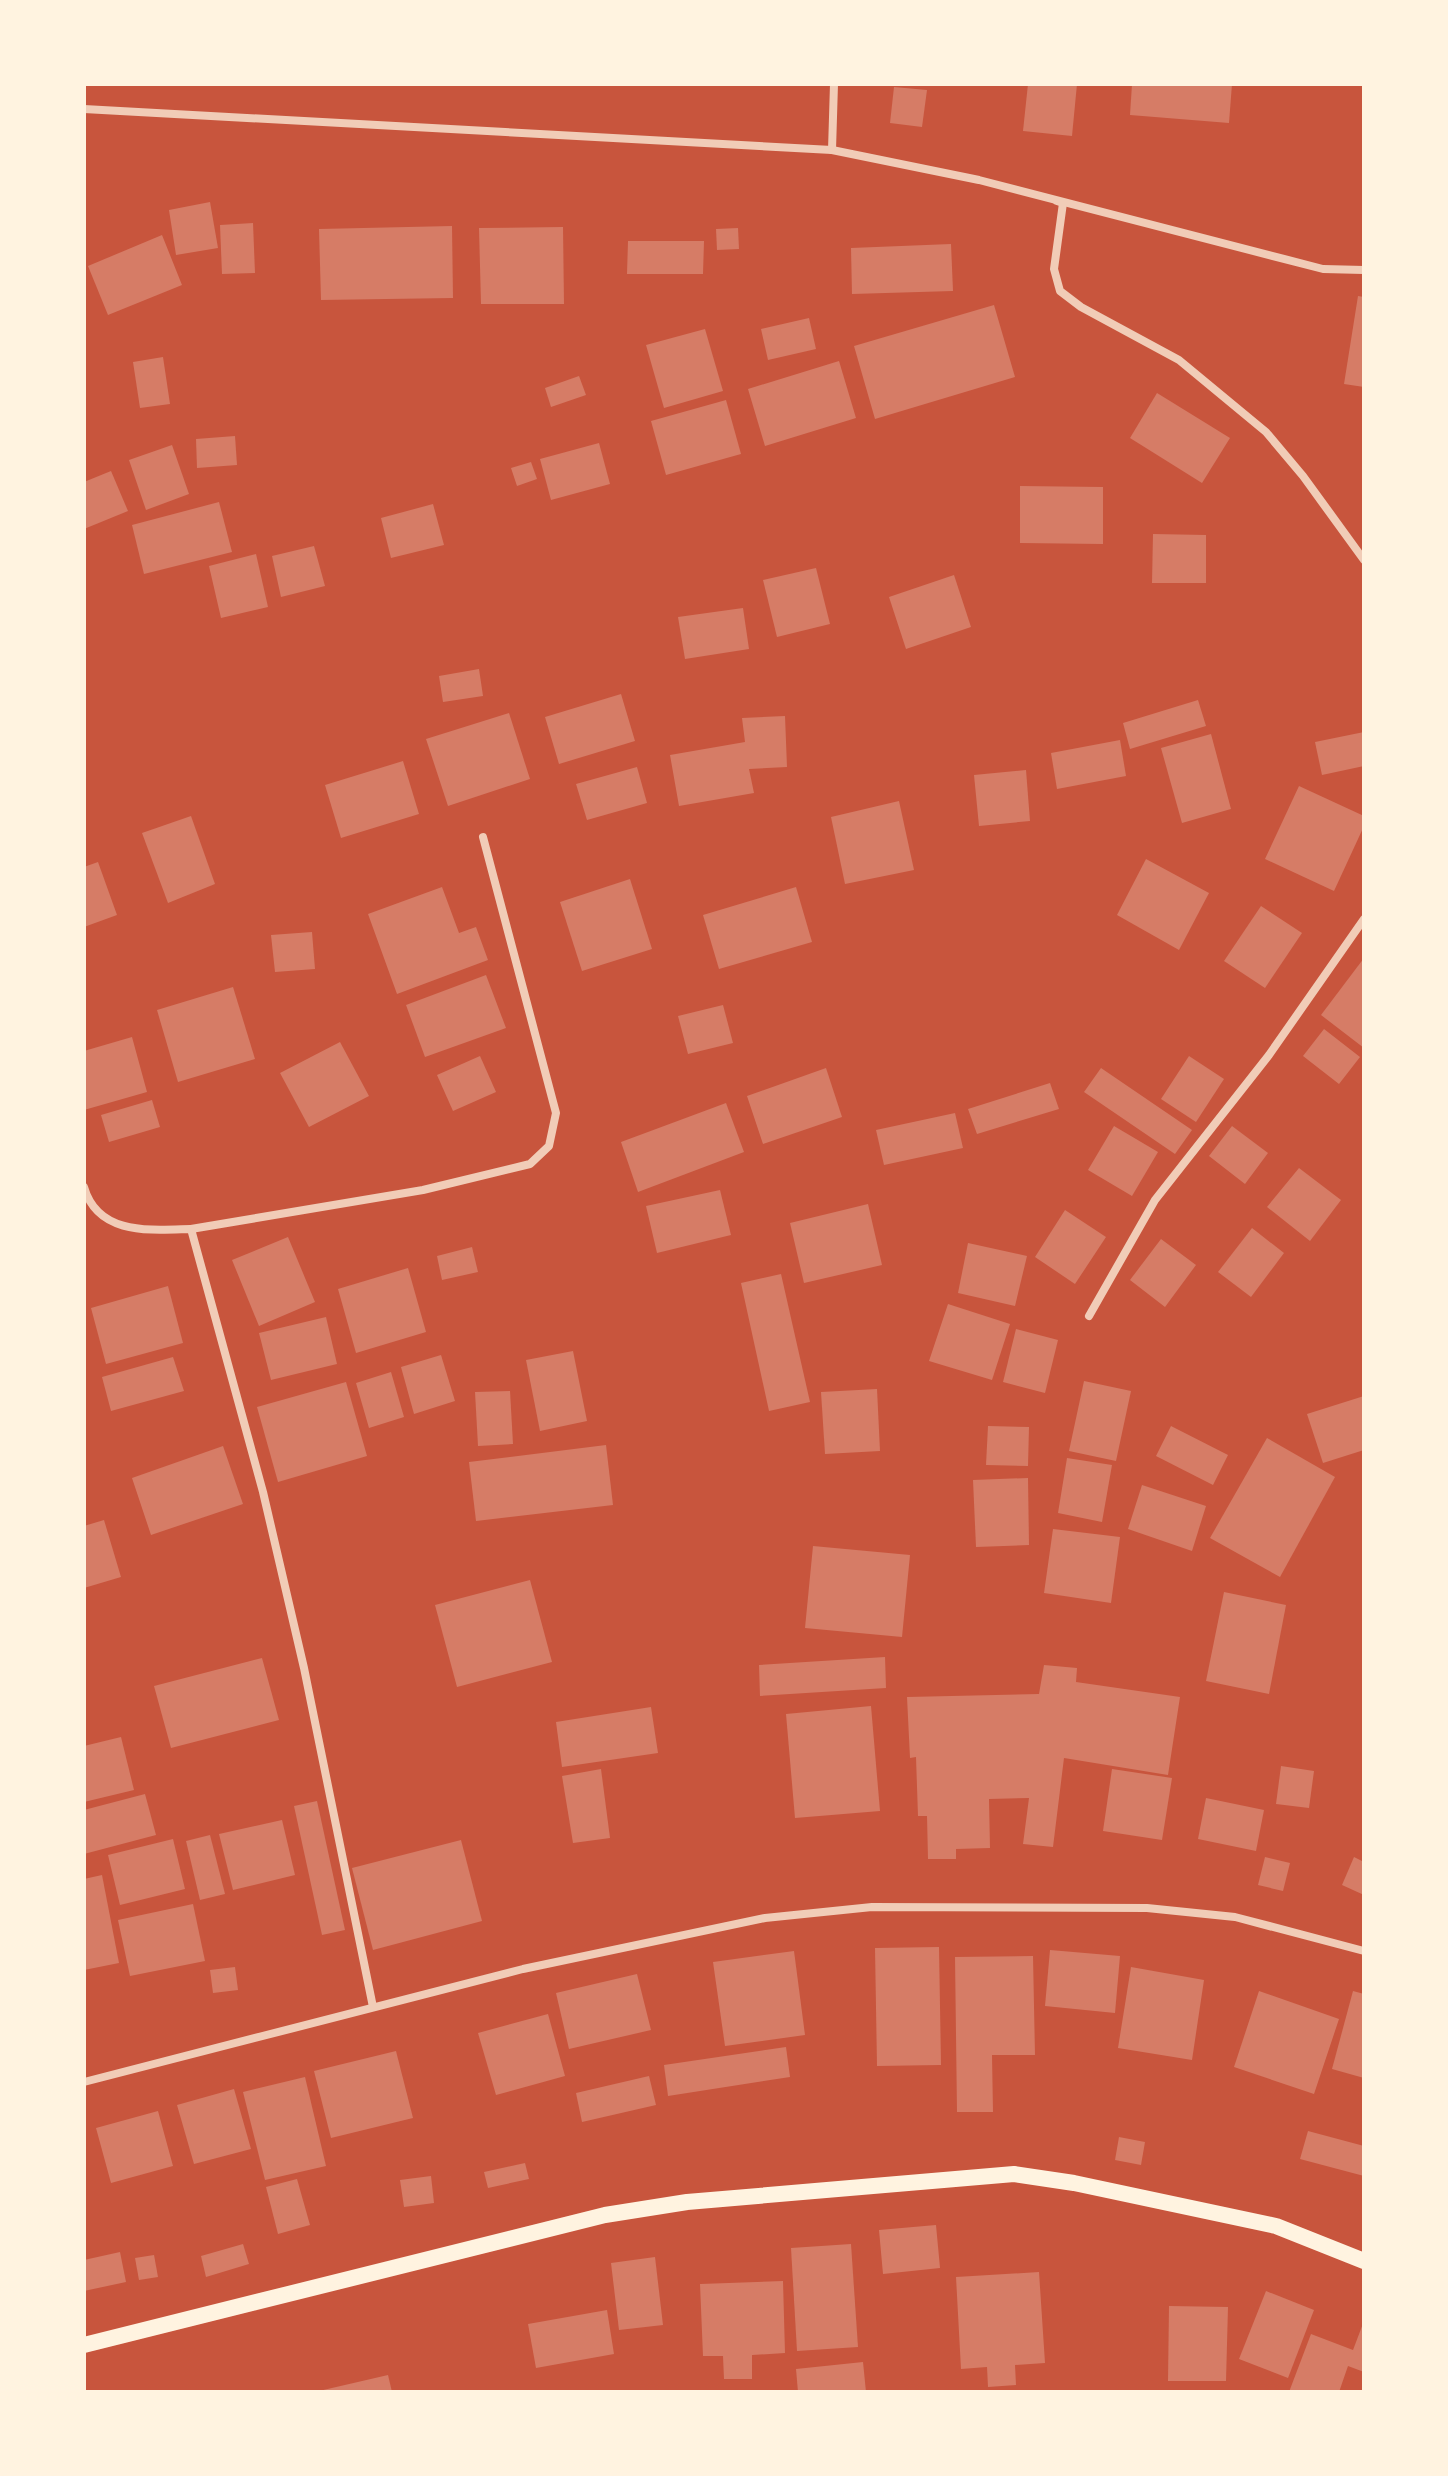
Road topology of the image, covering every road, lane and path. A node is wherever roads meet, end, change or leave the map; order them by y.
1 (834, 84) edge
2 (84, 109) edge
3 (832, 150) junction
4 (979, 180) junction
5 (1364, 270) edge
6 (1364, 560) edge
7 (483, 837) dead end
8 (1364, 919) edge
9 (84, 1187) edge
10 (191, 1229) junction
11 (1089, 1316) dead end
12 (1364, 1951) edge
13 (373, 2007) junction
14 (84, 2082) edge
15 (1364, 2261) edge
16 (84, 2345) edge

1 - 3 street
2 - 3 street
3 - 4 street
4 - 5 street
4 - 6 street
7 - 10 street
8 - 11 street
9 - 10 street
10 - 13 street
12 - 13 street
13 - 14 street
15 - 16 main road

